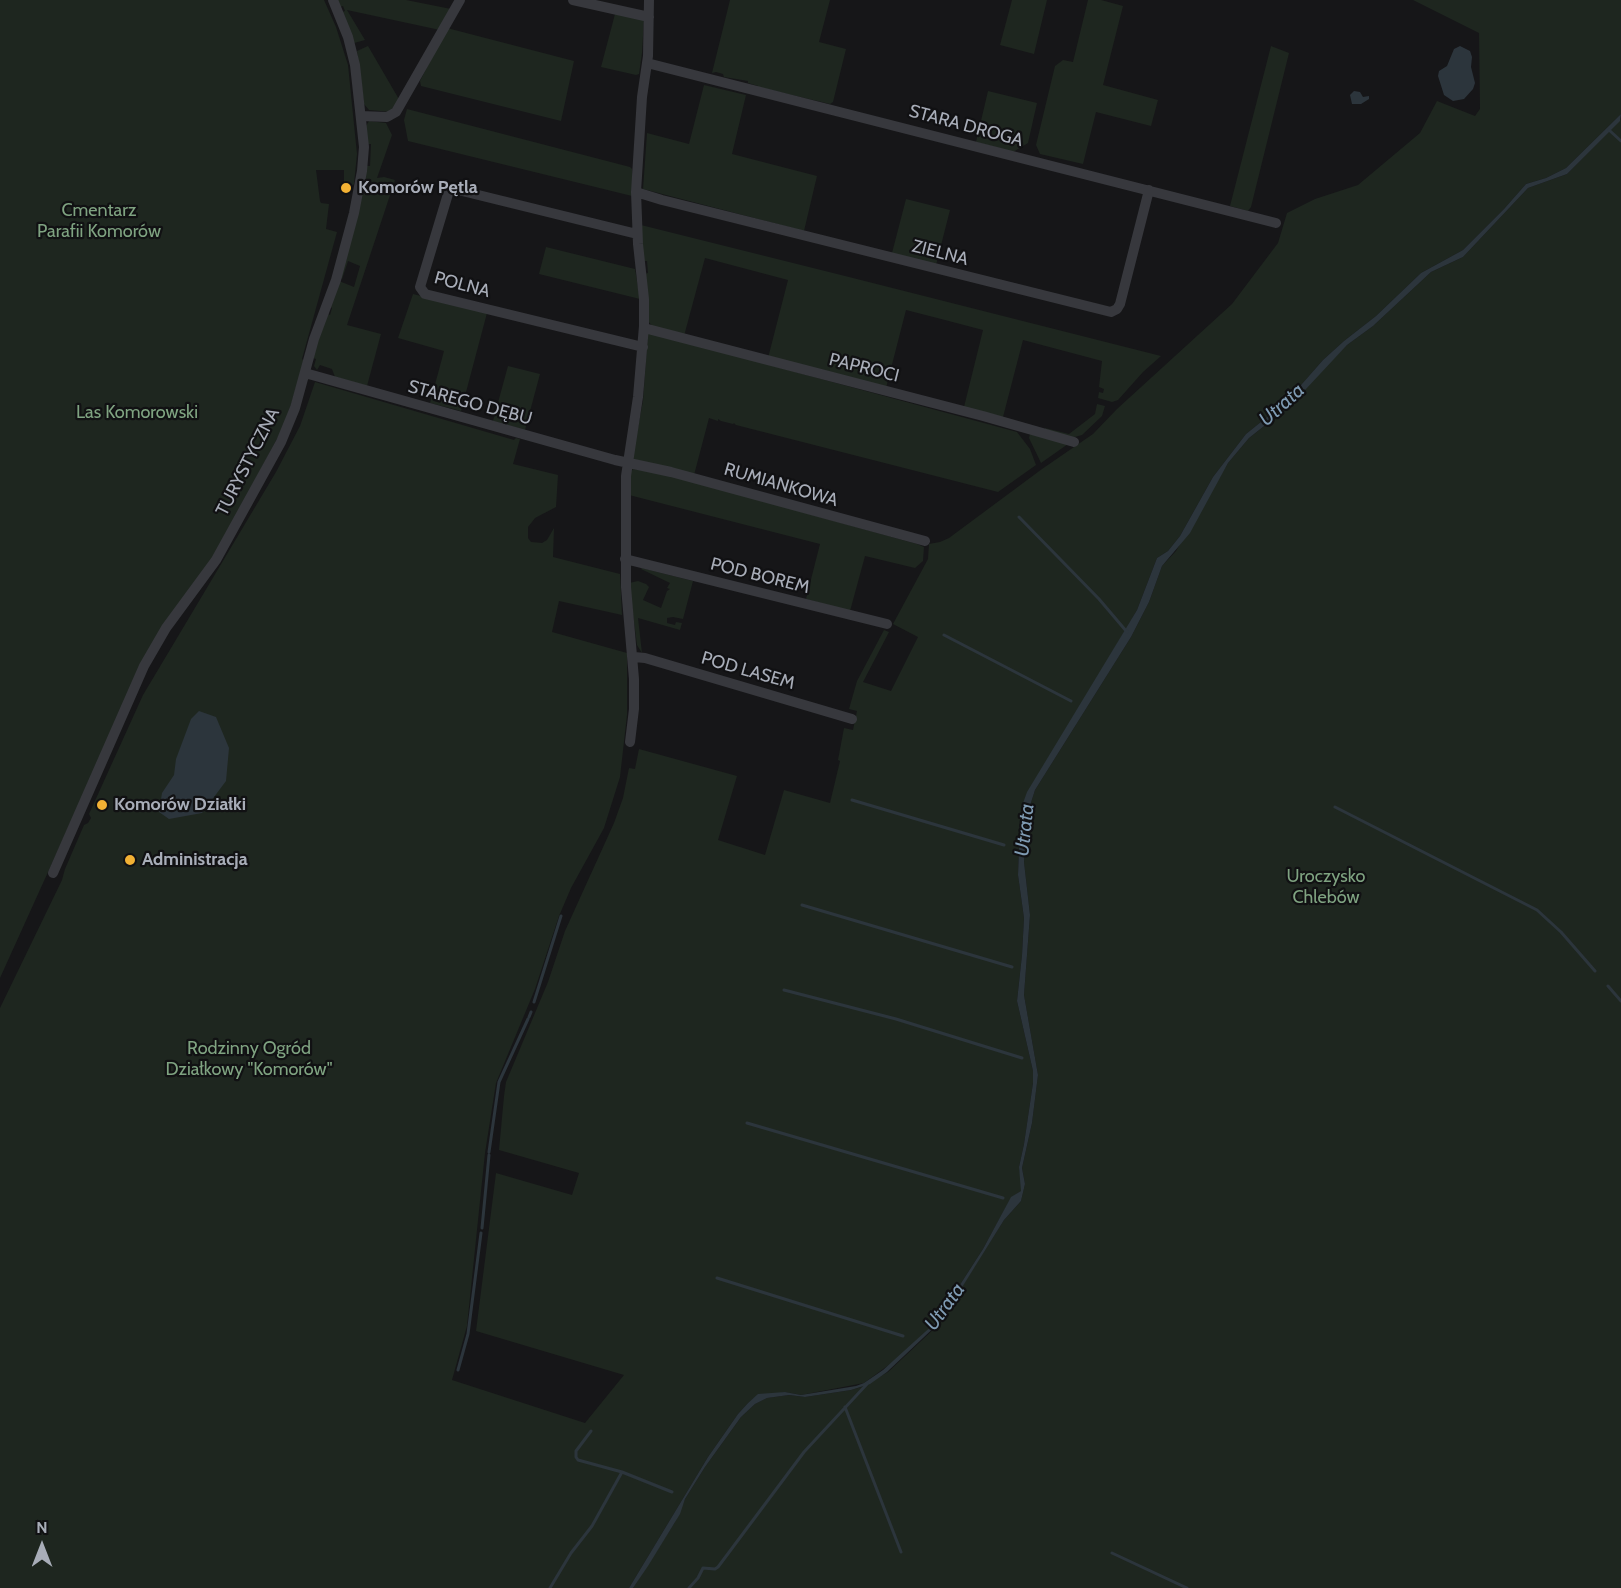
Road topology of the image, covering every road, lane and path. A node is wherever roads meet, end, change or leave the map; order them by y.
1 (333, 0) edge
2 (460, 0) edge
3 (573, 0) edge
4 (649, 0) edge
5 (649, 17) junction
6 (647, 63) junction
7 (362, 116) junction
8 (1149, 190) junction
9 (636, 192) junction
10 (1276, 223) dead end
11 (637, 234) junction
12 (644, 328) junction
13 (643, 347) junction
14 (305, 373) junction
15 (1074, 442) dead end
16 (628, 463) junction
17 (925, 541) dead end
18 (625, 559) junction
19 (887, 624) dead end
20 (634, 657) junction
21 (852, 719) dead end
22 (630, 742) dead end
23 (53, 873) dead end

1 - 7 street, TURYSTYCZNA
2 - 7 street
3 - 5 street
4 - 5 street
5 - 6 street
6 - 8 street, STARA DROGA
6 - 9 street
7 - 14 street, TURYSTYCZNA
8 - 9 street, ZIELNA
8 - 10 street, STARA DROGA
9 - 11 street
11 - 12 street
11 - 13 street, POLNA
12 - 13 street
12 - 15 street, PAPROCI
13 - 16 street
14 - 16 street, STAREGO DĘBU
14 - 23 street, TURYSTYCZNA
16 - 17 street, RUMIANKOWA
16 - 18 street
18 - 19 street, POD BOREM
18 - 20 street
20 - 21 street, POD LASEM
20 - 22 street

